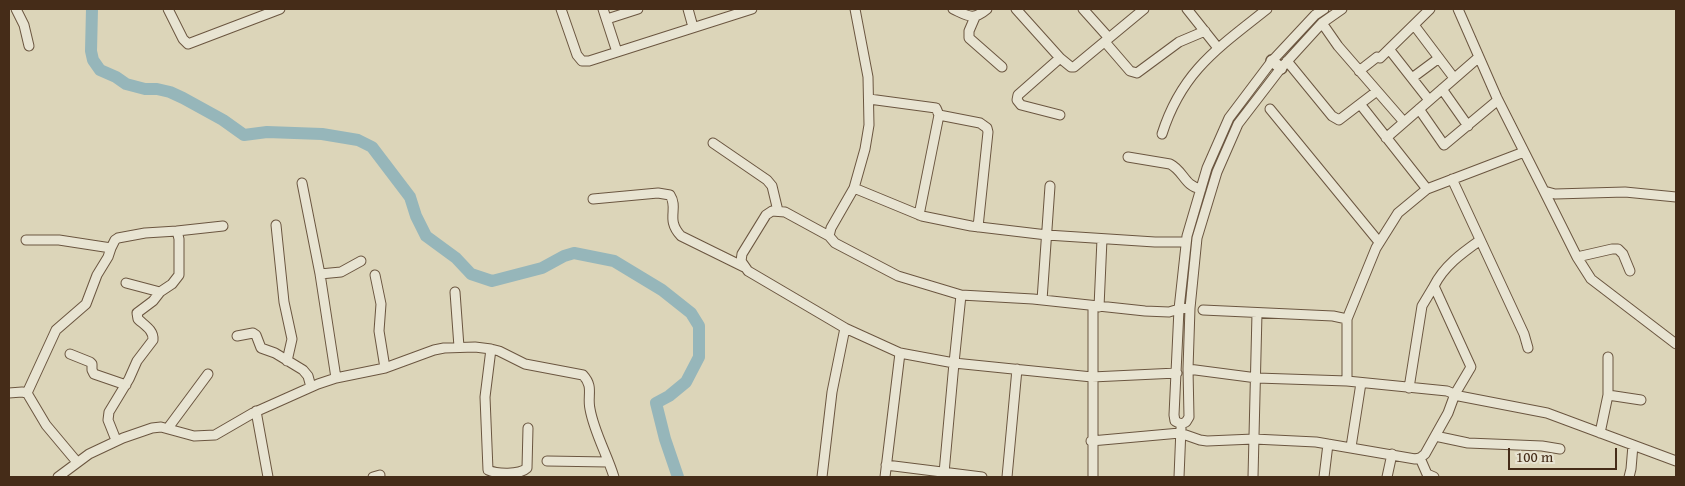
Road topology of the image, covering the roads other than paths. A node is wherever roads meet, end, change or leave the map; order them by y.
1 (16, 9) edge
2 (168, 9) edge
3 (280, 9) edge
4 (561, 9) edge
5 (603, 9) edge
6 (638, 9) edge
7 (688, 9) edge
8 (752, 9) edge
9 (855, 9) edge
10 (953, 9) edge
11 (987, 9) edge
12 (1016, 9) edge
13 (1083, 9) edge
14 (1144, 9) edge
15 (1187, 9) edge
16 (1267, 9) edge
17 (1324, 9) edge
18 (1342, 9) edge
19 (1428, 9) edge
20 (1458, 9) edge
21 (737, 11) edge
22 (975, 17) junction
23 (606, 19) junction
24 (1322, 23) junction
25 (1414, 25) junction
26 (693, 27) junction
27 (1205, 30) junction
28 (1107, 40) junction
29 (29, 46) dead end
30 (1218, 48) junction
31 (1388, 50) junction
32 (617, 52) junction
33 (1479, 57) junction
34 (1060, 58) junction
35 (1439, 58) junction
36 (1280, 63) junction
37 (1002, 67) dead end
38 (1359, 71) junction
39 (1412, 78) junction
40 (1454, 78) junction
41 (1442, 89) junction
42 (1376, 91) junction
43 (869, 99) junction
44 (1429, 100) junction
45 (1498, 100) junction
46 (1360, 104) junction
47 (1270, 109) dead end
48 (1419, 109) junction
49 (940, 115) junction
50 (1060, 115) dead end
51 (1404, 122) junction
52 (1468, 126) junction
53 (1162, 134) dead end
54 (1386, 138) junction
55 (714, 142) dead end
56 (1524, 152) junction
57 (1128, 157) dead end
58 (1452, 179) junction
59 (302, 183) dead end
60 (1050, 186) dead end
61 (854, 188) junction
62 (1201, 189) junction
63 (1426, 189) junction
64 (1544, 191) junction
65 (1676, 197) edge
66 (593, 198) dead end
67 (778, 211) junction
68 (919, 215) junction
69 (223, 226) dead end
70 (276, 226) dead end
71 (978, 227) junction
72 (177, 231) junction
73 (1047, 235) junction
74 (829, 236) junction
75 (1102, 238) junction
76 (26, 240) dead end
77 (1480, 241) junction
78 (1186, 242) junction
79 (1379, 242) junction
80 (110, 248) junction
81 (1577, 257) junction
82 (362, 262) dead end
83 (744, 267) junction
84 (1630, 271) dead end
85 (320, 274) junction
86 (375, 275) dead end
87 (126, 283) dead end
88 (1434, 286) junction
89 (160, 292) junction
90 (455, 292) dead end
91 (961, 296) junction
92 (1042, 300) junction
93 (1096, 307) junction
94 (1190, 308) junction
95 (1179, 309) junction
96 (1203, 310) dead end
97 (1257, 314) junction
98 (1348, 319) junction
99 (845, 328) junction
100 (237, 336) dead end
101 (1676, 344) edge
102 (459, 347) junction
103 (1528, 348) dead end
104 (491, 349) junction
105 (900, 353) junction
106 (70, 354) dead end
107 (1608, 357) dead end
108 (287, 361) junction
109 (954, 363) junction
110 (385, 368) junction
111 (1017, 369) junction
112 (1188, 369) junction
113 (1177, 373) junction
114 (208, 374) dead end
115 (1092, 377) junction
116 (336, 378) junction
117 (1257, 378) junction
118 (1347, 381) junction
119 (1361, 383) junction
120 (126, 385) junction
121 (311, 387) junction
122 (1409, 388) junction
123 (9, 393) edge
124 (27, 393) junction
125 (1455, 394) junction
126 (1608, 395) junction
127 (1641, 400) dead end
128 (256, 411) junction
129 (168, 428) junction
130 (528, 428) dead end
131 (1181, 428) junction
132 (1600, 433) junction
133 (1435, 436) junction
134 (1254, 439) junction
135 (116, 440) junction
136 (1091, 441) junction
137 (1328, 444) junction
138 (1632, 445) junction
139 (1351, 447) junction
140 (1560, 449) dead end
141 (1392, 454) junction
142 (1420, 458) junction
143 (547, 461) dead end
144 (1676, 461) edge
145 (77, 462) junction
146 (608, 462) junction
147 (886, 465) junction
148 (944, 473) junction
149 (497, 475) edge
150 (58, 477) edge
151 (268, 477) edge
152 (614, 477) edge
153 (822, 477) edge
154 (885, 477) edge
155 (982, 477) edge
156 (1007, 477) edge
157 (1092, 477) edge
158 (1179, 477) edge
159 (1253, 477) edge
160 (1324, 477) edge
161 (1387, 477) edge
162 (1434, 477) edge
163 (1629, 477) edge

1 - 29 street
2 - 3 street
4 - 32 street
5 - 23 street
6 - 23 street
7 - 26 street
8 - 21 street
9 - 43 street
10 - 22 street
11 - 22 street
12 - 34 street
13 - 28 street
14 - 28 street
15 - 27 street
16 - 30 street
17 - 36 street
18 - 24 street
19 - 25 street
20 - 33 street
21 - 26 street
22 - 37 street
23 - 32 street
24 - 36 street
24 - 38 street
25 - 31 street
25 - 35 street
26 - 32 street
27 - 28 street
27 - 30 street
28 - 34 street
30 - 53 street
31 - 38 street
31 - 39 street
33 - 40 street
33 - 45 street
34 - 50 street
35 - 39 street
35 - 40 street
36 - 46 street
36 - 62 street
36 - 94 street
38 - 42 street
39 - 44 street
40 - 41 street
41 - 44 street
41 - 52 street
42 - 46 street
42 - 51 street
43 - 49 street
43 - 61 street
44 - 48 street
45 - 52 street
45 - 56 street
46 - 54 street
47 - 79 street
48 - 51 street
48 - 52 street
49 - 68 street
49 - 71 street
51 - 54 street
54 - 63 street
55 - 67 street
56 - 58 street
56 - 64 street
57 - 62 street
58 - 63 street
58 - 77 street
59 - 85 street
60 - 73 street
61 - 68 street
61 - 74 street
62 - 78 street
63 - 79 street
64 - 65 street
64 - 81 street
66 - 83 street
67 - 74 street
67 - 83 street
68 - 71 street
69 - 72 street
70 - 108 street
71 - 73 street
72 - 80 street
72 - 89 street
73 - 75 street
73 - 92 street
74 - 91 street
75 - 78 street
75 - 93 street
76 - 80 street
77 - 88 street
77 - 103 street
78 - 95 street
79 - 98 street
80 - 124 street
81 - 84 street
81 - 101 street
82 - 85 street
83 - 99 street
85 - 116 street
86 - 110 street
87 - 89 street
88 - 122 street
88 - 125 street
89 - 120 street
90 - 102 street
91 - 92 street
91 - 109 street
92 - 93 street
93 - 95 street
93 - 115 street
94 - 95 street
94 - 112 street
95 - 113 street
96 - 97 street
97 - 98 street
97 - 117 street
98 - 118 street
99 - 105 street
99 - 153 street
100 - 108 street
102 - 104 street
102 - 110 street
104 - 146 street
104 - 149 street
105 - 109 street
105 - 147 street
106 - 120 street
107 - 126 street
108 - 121 street
109 - 111 street
109 - 148 street
110 - 116 street
111 - 115 street
111 - 156 street
112 - 117 street
112 - 131 street
113 - 115 street
113 - 131 street
114 - 129 street
115 - 136 street
116 - 121 street
117 - 118 street
117 - 134 street
118 - 119 street
119 - 122 street
119 - 139 street
120 - 135 street
121 - 128 street
122 - 125 street
123 - 124 street
124 - 145 street
125 - 132 street
125 - 133 street
126 - 127 street
126 - 132 street
128 - 129 street
128 - 151 street
129 - 135 street
130 - 149 street
131 - 134 street
131 - 136 street
131 - 158 street
132 - 138 street
133 - 140 street
133 - 142 street
134 - 137 street
134 - 159 street
135 - 145 street
136 - 157 street
137 - 139 street
137 - 160 street
138 - 144 street
138 - 163 street
139 - 141 street
141 - 142 street
141 - 161 street
142 - 162 street
143 - 146 street
145 - 150 street
146 - 152 street
147 - 148 street
147 - 154 street
148 - 155 street

